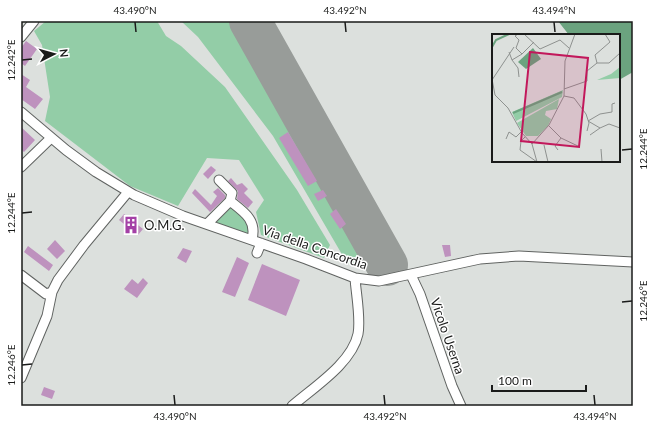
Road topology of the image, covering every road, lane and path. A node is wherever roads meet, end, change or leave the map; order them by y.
1 (32, 22) edge
2 (21, 37) edge
3 (21, 112) edge
4 (52, 138) junction
5 (21, 167) edge
6 (219, 180) dead end
7 (128, 192) junction
8 (230, 201) junction
9 (207, 224) junction
10 (252, 239) junction
11 (262, 243) junction
12 (257, 253) dead end
13 (633, 262) edge
14 (21, 275) edge
15 (412, 275) junction
16 (355, 278) junction
17 (52, 292) junction
18 (21, 378) edge
19 (292, 406) edge
20 (461, 406) edge

1 - 2 street
3 - 4 street, Via della Concordia
4 - 5 street
4 - 7 street, Via della Concordia
6 - 8 street
7 - 9 street, Via della Concordia
7 - 17 street
8 - 9 street
8 - 10 street
9 - 10 street, Via della Concordia
10 - 11 street, Via della Concordia
11 - 12 street
11 - 16 street, Via della Concordia
13 - 15 street, Via della Concordia
14 - 17 street
15 - 16 street, Via della Concordia
15 - 20 street, Vicolo Userna
16 - 19 street
17 - 18 street

